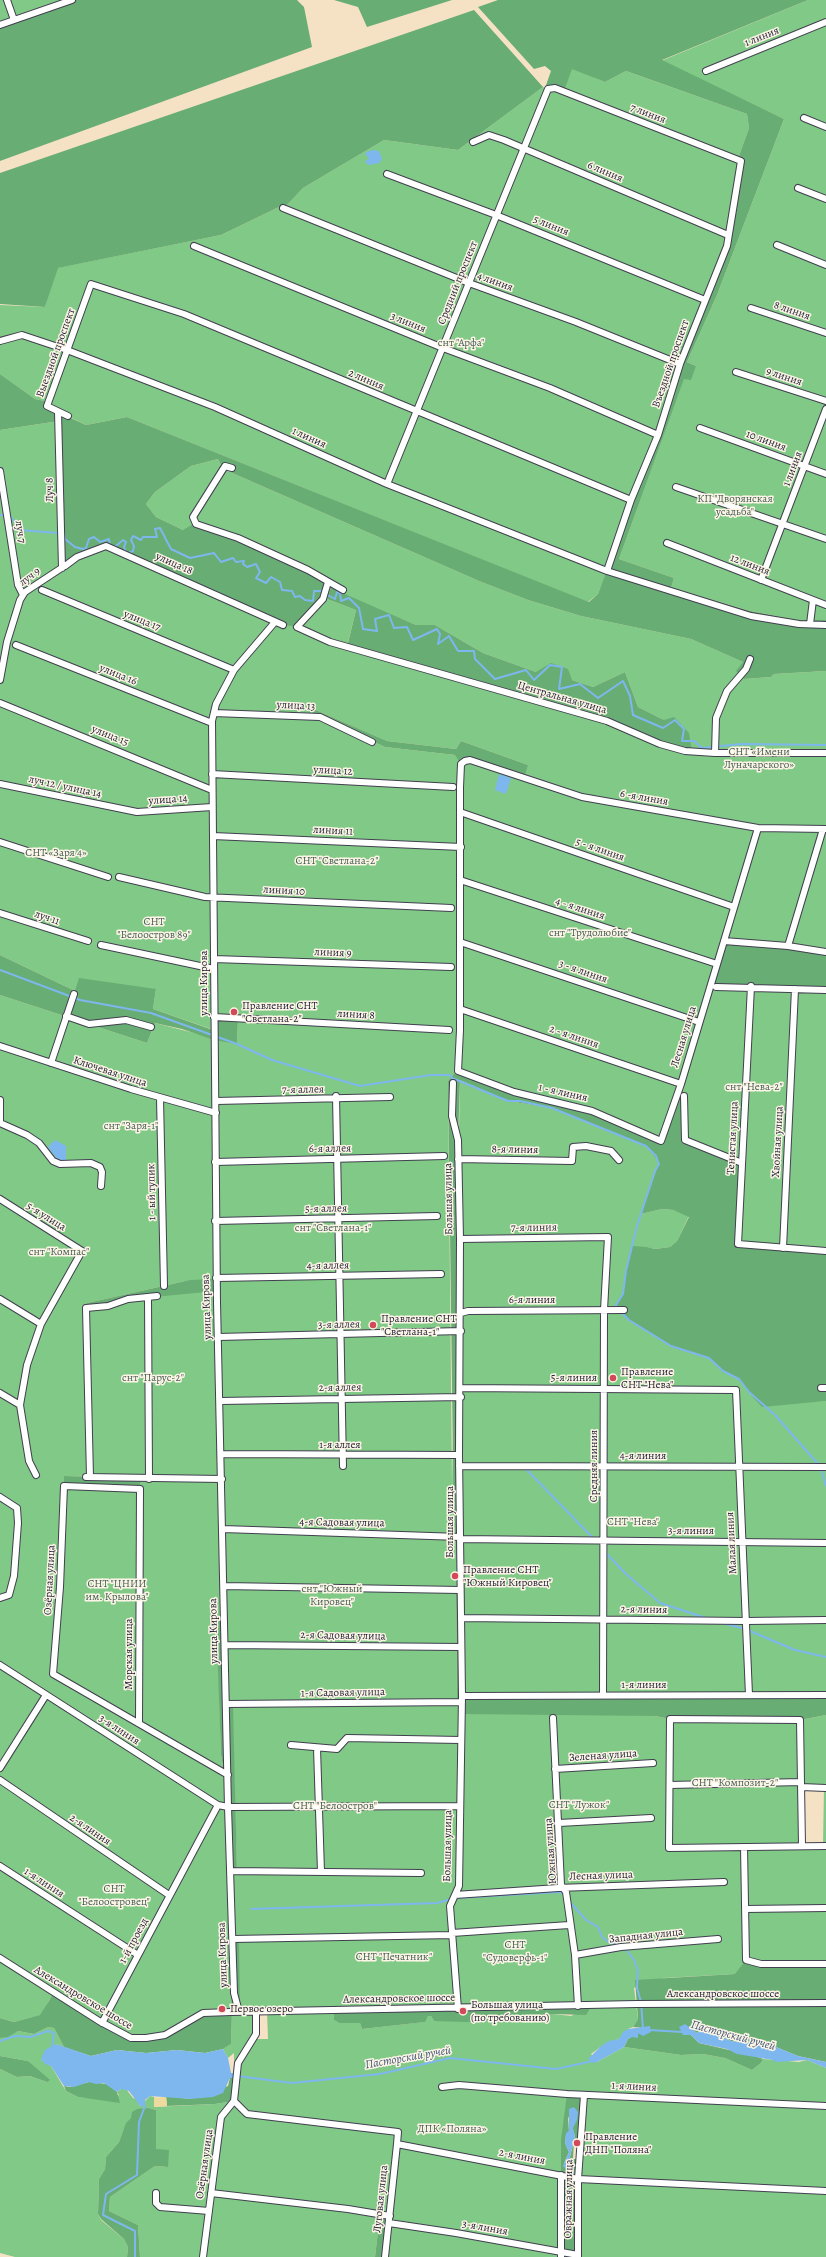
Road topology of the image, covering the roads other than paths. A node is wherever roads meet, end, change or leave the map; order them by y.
1 (7, 0) edge
2 (72, 0) edge
3 (14, 20) junction
4 (826, 22) edge
5 (0, 25) edge
6 (706, 71) dead end
7 (548, 89) joint
8 (804, 118) dead end
9 (826, 127) edge
10 (473, 142) dead end
11 (522, 148) junction
12 (741, 161) joint
13 (387, 174) dead end
14 (798, 188) dead end
15 (826, 198) edge
16 (283, 208) dead end
17 (496, 215) junction
18 (728, 235) junction
19 (777, 245) dead end
20 (194, 246) dead end
21 (826, 265) edge
22 (469, 283) junction
23 (91, 284) joint
24 (706, 300) junction
25 (751, 308) dead end
26 (826, 333) edge
27 (0, 341) edge
28 (443, 348) junction
29 (67, 350) junction
30 (680, 364) junction
31 (736, 372) dead end
32 (826, 401) edge
33 (826, 409) edge
34 (58, 412) junction
35 (415, 412) junction
36 (68, 416) dead end
37 (700, 428) dead end
38 (658, 434) junction
39 (806, 467) junction
40 (232, 468) dead end
41 (0, 470) edge
42 (826, 474) edge
43 (387, 484) junction
44 (676, 487) dead end
45 (631, 500) junction
46 (782, 525) junction
47 (826, 539) edge
48 (667, 543) dead end
49 (63, 567) junction
50 (607, 571) junction
51 (761, 580) junction
52 (328, 582) junction
53 (42, 590) dead end
54 (343, 590) dead end
55 (22, 595) junction
56 (813, 600) junction
57 (826, 605) edge
58 (275, 622) junction
59 (810, 624) junction
60 (283, 625) dead end
61 (826, 625) edge
62 (7, 642) junction
63 (0, 643) edge
64 (16, 645) dead end
65 (750, 659) dead end
66 (234, 670) junction
67 (0, 680) edge
68 (0, 704) edge
69 (214, 713) junction
70 (212, 724) junction
71 (372, 742) dead end
72 (715, 753) junction
73 (826, 753) edge
74 (212, 774) junction
75 (0, 784) edge
76 (453, 787) dead end
77 (212, 790) junction
78 (212, 807) junction
79 (126, 810) joint
80 (460, 812) junction
81 (758, 828) junction
82 (825, 829) edge
83 (213, 836) junction
84 (0, 842) edge
85 (461, 847) junction
86 (108, 876) dead end
87 (119, 877) dead end
88 (460, 880) junction
89 (214, 898) junction
90 (734, 907) junction
91 (451, 908) dead end
92 (0, 913) edge
93 (88, 941) dead end
94 (724, 941) junction
95 (460, 942) junction
96 (101, 944) dead end
97 (788, 946) junction
98 (826, 952) edge
99 (214, 959) junction
100 (717, 964) junction
101 (451, 967) dead end
102 (214, 969) junction
103 (752, 986) junction
104 (713, 987) junction
105 (795, 988) junction
106 (826, 990) edge
107 (74, 994) dead end
108 (460, 1009) junction
109 (66, 1016) junction
110 (214, 1017) junction
111 (699, 1022) junction
112 (151, 1027) dead end
113 (449, 1030) dead end
114 (0, 1046) edge
115 (51, 1063) junction
116 (453, 1083) dead end
117 (681, 1084) junction
118 (681, 1094) junction
119 (160, 1098) junction
120 (336, 1098) junction
121 (390, 1098) dead end
122 (0, 1100) edge
123 (216, 1101) junction
124 (216, 1114) junction
125 (444, 1156) dead end
126 (338, 1159) junction
127 (458, 1159) junction
128 (619, 1160) dead end
129 (216, 1162) junction
130 (742, 1163) junction
131 (101, 1186) dead end
132 (0, 1199) edge
133 (437, 1216) dead end
134 (339, 1218) junction
135 (215, 1221) junction
136 (608, 1238) joint
137 (460, 1239) junction
138 (783, 1248) junction
139 (826, 1251) edge
140 (441, 1274) dead end
141 (340, 1276) junction
142 (216, 1278) junction
143 (164, 1286) dead end
144 (157, 1296) dead end
145 (148, 1297) junction
146 (0, 1299) edge
147 (604, 1310) junction
148 (621, 1310) dead end
149 (461, 1313) junction
150 (41, 1324) junction
151 (461, 1331) junction
152 (340, 1335) junction
153 (218, 1337) junction
154 (461, 1388) junction
155 (604, 1388) junction
156 (736, 1390) joint
157 (0, 1393) edge
158 (461, 1397) junction
159 (340, 1398) junction
160 (220, 1401) junction
161 (20, 1405) junction
162 (221, 1454) junction
163 (459, 1454) junction
164 (342, 1455) junction
165 (342, 1466) dead end
166 (459, 1466) junction
167 (605, 1466) junction
168 (739, 1466) junction
169 (826, 1467) edge
170 (36, 1475) dead end
171 (149, 1478) junction
172 (222, 1479) junction
173 (64, 1486) joint
174 (0, 1497) edge
175 (223, 1529) junction
176 (460, 1538) junction
177 (603, 1541) junction
178 (741, 1542) junction
179 (826, 1543) edge
180 (224, 1586) junction
181 (460, 1590) junction
182 (0, 1598) edge
183 (461, 1618) junction
184 (602, 1619) junction
185 (826, 1620) edge
186 (746, 1624) junction
187 (225, 1644) junction
188 (461, 1647) junction
189 (0, 1665) edge
190 (46, 1695) junction
191 (603, 1695) junction
192 (749, 1695) junction
193 (826, 1695) edge
194 (462, 1699) junction
195 (226, 1704) junction
196 (553, 1718) dead end
197 (139, 1723) junction
198 (461, 1740) junction
199 (291, 1745) dead end
200 (317, 1748) junction
201 (653, 1763) dead end
202 (0, 1768) edge
203 (554, 1769) junction
204 (228, 1775) junction
205 (0, 1780) edge
206 (801, 1784) junction
207 (670, 1785) junction
208 (826, 1788) edge
209 (218, 1805) junction
210 (319, 1806) junction
211 (459, 1806) junction
212 (228, 1807) junction
213 (651, 1818) dead end
214 (559, 1824) junction
215 (802, 1846) junction
216 (826, 1846) edge
217 (744, 1847) junction
218 (0, 1866) edge
219 (231, 1871) junction
220 (321, 1872) junction
221 (420, 1873) dead end
222 (724, 1882) dead end
223 (563, 1888) junction
224 (169, 1895) junction
225 (456, 1895) junction
226 (826, 1908) edge
227 (745, 1909) junction
228 (569, 1925) junction
229 (452, 1934) junction
230 (233, 1939) junction
231 (718, 1939) dead end
232 (138, 1955) junction
233 (575, 1955) junction
234 (0, 1958) edge
235 (826, 1964) edge
236 (826, 2003) edge
237 (578, 2006) junction
238 (458, 2009) junction
239 (240, 2012) junction
240 (256, 2012) junction
241 (102, 2023) junction
242 (442, 2087) dead end
243 (584, 2094) junction
244 (234, 2101) junction
245 (826, 2106) edge
246 (396, 2144) junction
247 (561, 2175) junction
248 (578, 2178) junction
249 (826, 2191) edge
250 (156, 2193) dead end
251 (211, 2193) junction
252 (208, 2212) junction
253 (389, 2220) junction
254 (562, 2254) edge
255 (578, 2256) edge
256 (203, 2257) edge
257 (385, 2257) edge

1 - 3 street
2 - 3 street
3 - 5 street
4 - 6 street, 1 линия
7 - 11 street, Средний проспект
7 - 12 street, 7 линия
8 - 9 street
10 - 11 street, 6 линия
11 - 17 street, Средний проспект
11 - 18 street, 6 линия
12 - 18 street, Въездной проспект
13 - 17 street, 5 линия
14 - 15 street
16 - 22 street, 4 линия
17 - 22 street, Средний проспект
17 - 24 street, 5 линия
18 - 24 street, Въездной проспект
19 - 21 street
20 - 28 street, 3 линия
22 - 28 street, Средний проспект
22 - 30 street, 4 линия
23 - 29 street, Выездной проспект
23 - 35 street, 2 линия
24 - 30 street, Въездной проспект
25 - 26 street, 8 линия
27 - 29 street, 1 линия
28 - 35 street, Средний проспект
28 - 38 street, 3 линия
29 - 34 street, Выездной проспект
29 - 43 street, 1 линия
30 - 38 street, Въездной проспект
31 - 32 street, 9 линия
33 - 39 street, 1 линия
34 - 36 street
34 - 49 street, Луч 8
35 - 43 street, Средний проспект
35 - 45 street, 2 линия
37 - 39 street, 10 линия
38 - 45 street, Въездной проспект
39 - 42 street, 10 линия
39 - 46 street, 1 линия
40 - 52 street
41 - 55 street, луч 7
43 - 50 street, 1 линия
44 - 46 street
45 - 50 street, Въездной проспект
46 - 47 street
46 - 51 street, 1 линия
48 - 51 street, 12 линия
49 - 55 street, луч 9
49 - 58 street, улица 18
50 - 59 street, 1 линия
51 - 56 street, 12 линия
52 - 54 street
52 - 72 street, Центральная улица
53 - 66 street, улица 17
55 - 62 street, луч 9
56 - 57 street, 12 линия
56 - 59 street
58 - 60 street
58 - 66 street, улица Кирова
59 - 61 street, 1 линия
62 - 63 street
62 - 67 street, луч 9
64 - 70 street, улица 16
65 - 72 street
66 - 69 street, улица Кирова
68 - 77 street, улица 15
69 - 70 street, улица Кирова
69 - 71 street, улица 13
70 - 74 street, улица Кирова
72 - 73 street, Центральная улица
74 - 76 street, улица 12
74 - 77 street, улица Кирова
75 - 79 street, луч 12 / улица 14
77 - 78 street, улица Кирова
78 - 79 street, улица 14
78 - 83 street, улица Кирова
80 - 81 street, 6 -я линия
80 - 85 street
80 - 90 street, 5 - я линия
81 - 82 street, 6 -я линия
81 - 90 street, Лесная улица
82 - 97 street
83 - 85 street, линия 11
83 - 89 street, улица Кирова
84 - 86 street
85 - 88 street
87 - 89 street, линия 10
88 - 95 street
88 - 100 street, 4 - я линия
89 - 91 street, линия 10
89 - 99 street, улица Кирова
90 - 94 street, Лесная улица
92 - 93 street, луч 11
94 - 97 street
94 - 100 street, Лесная улица
95 - 108 street
95 - 111 street, 3 - я линия
96 - 102 street
97 - 98 street
99 - 101 street, линия 9
99 - 102 street, улица Кирова
100 - 104 street, Лесная улица
102 - 110 street, улица Кирова
103 - 104 street
103 - 105 street
103 - 130 street, Тенистая улица
104 - 111 street, Лесная улица
105 - 106 street
105 - 138 street, Хвойная улица
107 - 109 street
108 - 117 street, 2 - я линия
108 - 118 street, 1 - я линия
109 - 112 street
109 - 115 street
110 - 113 street, линия 8
110 - 123 street, улица Кирова
111 - 117 street, Лесная улица
114 - 115 street, Ключевая улица
115 - 119 street, Ключевая улица
116 - 127 street, Большая улица
117 - 118 street, Лесная улица
118 - 130 street, Лесная улица
119 - 124 street, Ключевая улица
119 - 143 street, 1 - ый тупик
120 - 121 street, 7-я аллея
120 - 123 street, 7-я аллея
120 - 126 street
122 - 131 street
123 - 124 street, улица Кирова
124 - 129 street, улица Кирова
125 - 126 street, 6-я аллея
126 - 129 street, 6-я аллея
126 - 134 street
127 - 128 street, 8-я линия
127 - 137 street, Большая улица
129 - 135 street, улица Кирова
130 - 138 street, Тенистая улица
132 - 150 street, 5-я улица
133 - 134 street, 5-я аллея
134 - 135 street, 5-я аллея
134 - 141 street
135 - 142 street, улица Кирова
136 - 137 street, 7-я линия
136 - 147 street, Средняя линия
137 - 149 street, Большая улица
138 - 139 street
140 - 141 street, 4-я аллея
141 - 142 street, 4-я аллея
141 - 152 street
142 - 153 street, улица Кирова
144 - 145 street
145 - 171 street
145 - 171 street
146 - 150 street
147 - 148 street, 6-я линия
147 - 149 street, 6-я линия
147 - 155 street, Средняя линия
149 - 151 street, Большая улица
150 - 161 street
151 - 152 street, 3-я аллея
151 - 154 street, Большая улица
152 - 153 street, 3-я аллея
152 - 159 street
153 - 160 street, улица Кирова
154 - 155 street, 5-я линия
154 - 158 street, Большая улица
155 - 156 street, 5-я линия
155 - 167 street, Средняя линия
156 - 168 street, Малая линия
157 - 161 street
158 - 159 street, 2-я аллея
158 - 163 street, Большая улица
159 - 160 street, 2-я аллея
159 - 164 street
160 - 162 street, улица Кирова
161 - 170 street
162 - 164 street, 1-я аллея
162 - 172 street, улица Кирова
163 - 164 street, 1-я аллея
163 - 166 street, Большая улица
164 - 165 street
166 - 167 street, 4-я линия
166 - 176 street, Большая улица
167 - 168 street, 4-я линия
167 - 177 street, Средняя линия
168 - 169 street, 4-я линия
168 - 178 street, Малая линия
171 - 172 street
172 - 175 street, улица Кирова
173 - 197 street, Озёрная улица
173 - 197 street, Морская улица
174 - 182 street
175 - 176 street, 4-я Садовая улица
175 - 180 street, улица Кирова
176 - 177 street, 3-я линия
176 - 181 street, Большая улица
177 - 178 street, 3-я линия
177 - 184 street, Средняя линия
178 - 179 street, 3-я линия
178 - 186 street, Малая линия
180 - 181 street
180 - 187 street, улица Кирова
181 - 183 street, Большая улица
183 - 184 street, 2-я линия
183 - 188 street, Большая улица
184 - 186 street, 2-я линия
184 - 191 street, Средняя линия
185 - 186 street, 2-я линия
186 - 192 street, Малая линия
187 - 188 street, 2-я Садовая улица
187 - 195 street, улица Кирова
188 - 194 street, Большая улица
189 - 190 street, 3-я линия
190 - 202 street
190 - 209 street, 3-я линия
191 - 192 street, 1-я линия
191 - 194 street, 1-я линия
192 - 193 street, 1-я линия
194 - 195 street, 1-я Садовая улица
194 - 198 street, Большая улица
195 - 204 street, улица Кирова
196 - 203 street, Южная улица
197 - 204 street
198 - 200 street
198 - 211 street, Большая улица
199 - 200 street
200 - 210 street
201 - 203 street, Зеленая улица
203 - 214 street, Южная улица
204 - 212 street, улица Кирова
205 - 224 street, 2-я линия
206 - 207 street
206 - 207 street
206 - 208 street
206 - 215 street
207 - 217 street
209 - 212 street, 3-я линия
209 - 224 street, 1-й проезд
210 - 211 street, 3-я линия
210 - 212 street, 3-я линия
210 - 220 street
211 - 225 street, Большая улица
212 - 219 street, улица Кирова
213 - 214 street
214 - 223 street, Южная улица
215 - 216 street
215 - 217 street
217 - 227 street
218 - 232 street, 1-я линия
219 - 220 street
219 - 230 street, улица Кирова
220 - 221 street
222 - 223 street, Лесная улица
223 - 225 street, Лесная улица
223 - 228 street, Южная улица
224 - 232 street, 1-й проезд
225 - 229 street, Большая улица
226 - 227 street
227 - 235 street
228 - 229 street
228 - 233 street, Южная улица
229 - 230 street
229 - 238 street, Большая улица
230 - 239 street, улица Кирова
231 - 233 street, Западная улица
232 - 241 street, 1-й проезд
233 - 237 street, Южная улица
234 - 241 street, Александровское шоссе
236 - 237 street, Александровское шоссе
237 - 238 street, Александровское шоссе
238 - 240 street, Александровское шоссе
239 - 240 street, Александровское шоссе
239 - 241 street, Александровское шоссе
240 - 244 street
242 - 243 street, 1-я линия
243 - 245 street, 1-я линия
243 - 248 street, Овражная улица
244 - 246 street
244 - 251 street, Озёрная улица
246 - 247 street, 2-я линия
246 - 253 street, Луговая улица
247 - 248 street, 2-я линия
247 - 254 street
248 - 249 street, 2-я линия
248 - 255 street, Овражная улица
250 - 252 street
251 - 252 street, Озёрная улица
251 - 253 street, 3-я линия
252 - 256 street, Озёрная улица
253 - 254 street, 3-я линия
253 - 257 street, Луговая улица
254 - 255 street, 3-я линия

